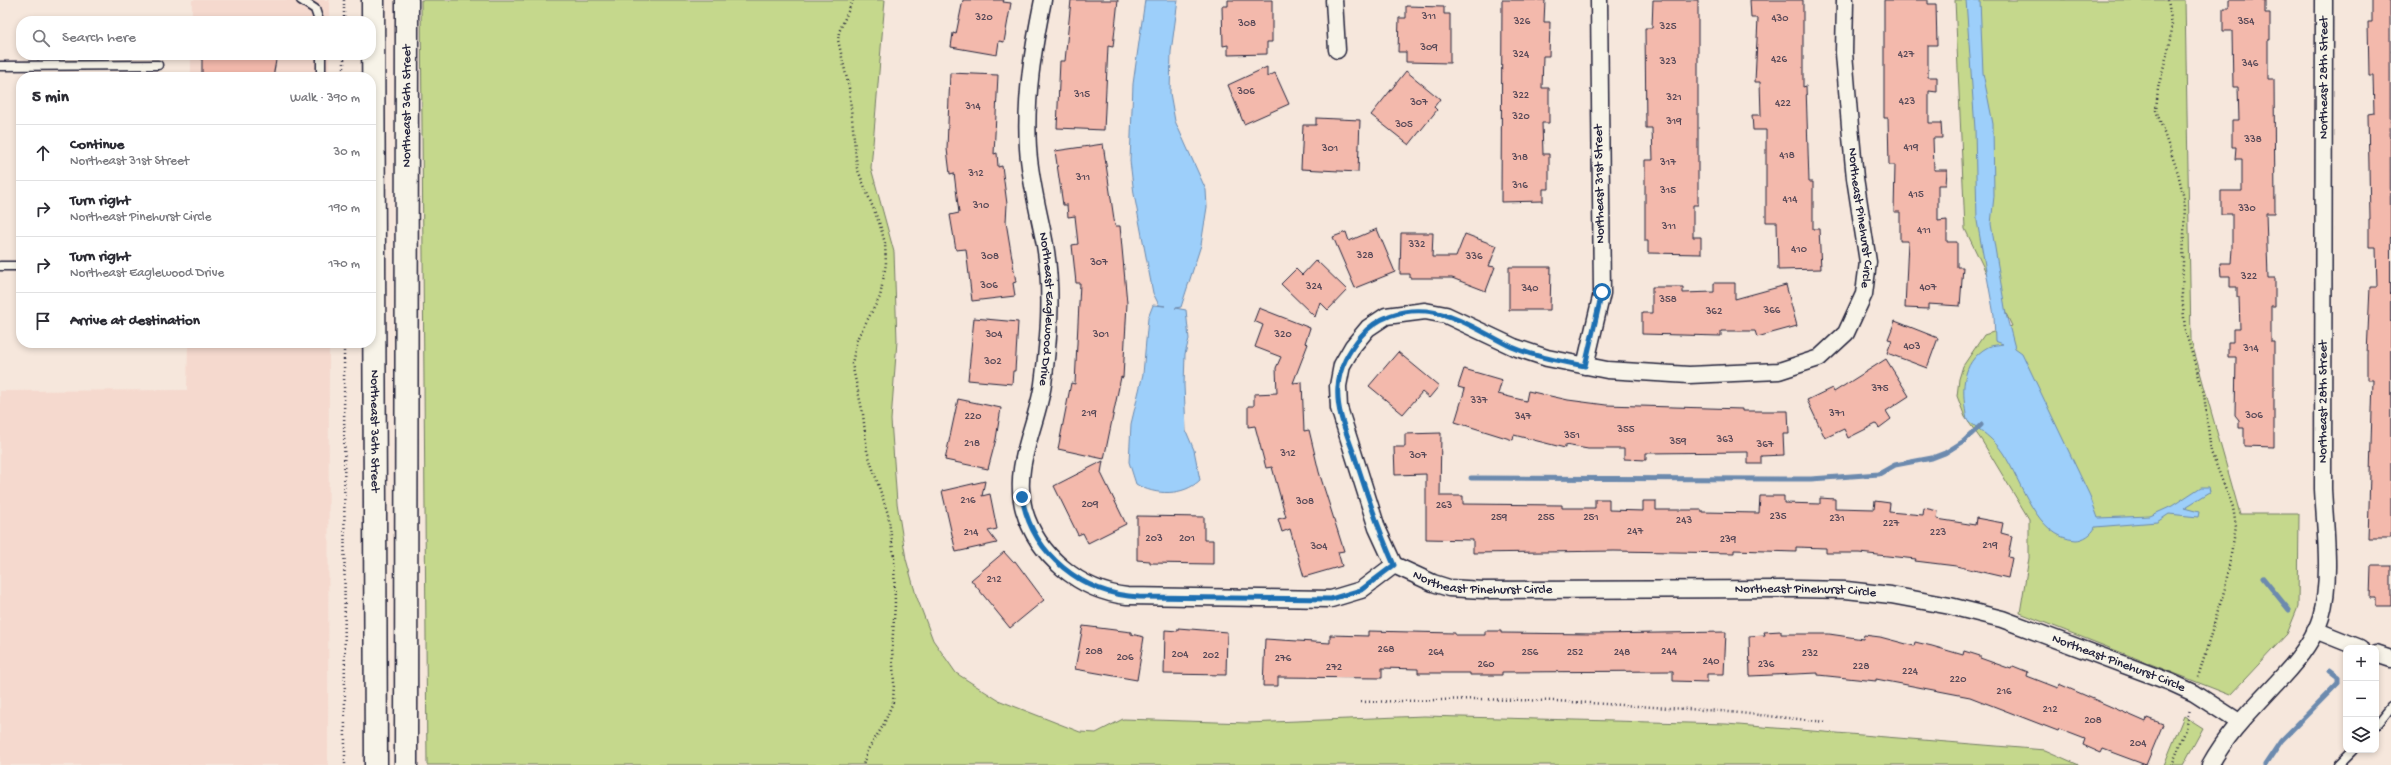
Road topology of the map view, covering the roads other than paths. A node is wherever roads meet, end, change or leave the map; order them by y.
1 (301, 0) edge
2 (373, 0) edge
3 (407, 0) edge
4 (1043, 0) edge
5 (1334, 0) edge
6 (1599, 0) edge
7 (1845, 0) edge
8 (2324, 0) edge
9 (317, 16) edge
10 (373, 16) edge
11 (1338, 50) dead end
12 (321, 60) edge
13 (373, 60) edge
14 (158, 65) dead end
15 (0, 66) edge
16 (322, 72) edge
17 (373, 72) edge
18 (0, 266) edge
19 (16, 266) edge
20 (374, 348) edge
21 (1585, 366) junction
22 (1394, 565) junction
23 (2315, 630) junction
24 (2352, 645) edge
25 (2379, 655) edge
26 (2391, 659) edge
27 (2391, 707) edge
28 (2239, 722) junction
29 (2379, 722) edge
30 (2350, 753) edge
31 (376, 765) edge
32 (406, 765) edge
33 (2210, 765) edge
34 (2338, 765) edge

1 - 9 lane
2 - 10 main road, Northeast 36th Street
3 - 32 main road, Northeast 36th Street
4 - 22 street, Northeast Eaglewood Drive
5 - 11 street
6 - 21 street, Northeast 31st Street
7 - 21 street, Northeast Pinehurst Circle
8 - 23 street, Northeast 28th Street
12 - 16 lane
13 - 17 main road, Northeast 36th Street
14 - 15 lane
18 - 19 lane
20 - 31 main road, Northeast 36th Street
21 - 22 street, Northeast Pinehurst Circle
22 - 28 street, Northeast Pinehurst Circle
23 - 24 street
23 - 28 street, Northeast 28th Street
25 - 26 street
27 - 29 lane
28 - 33 street, Northeast 28th Street
30 - 34 lane

